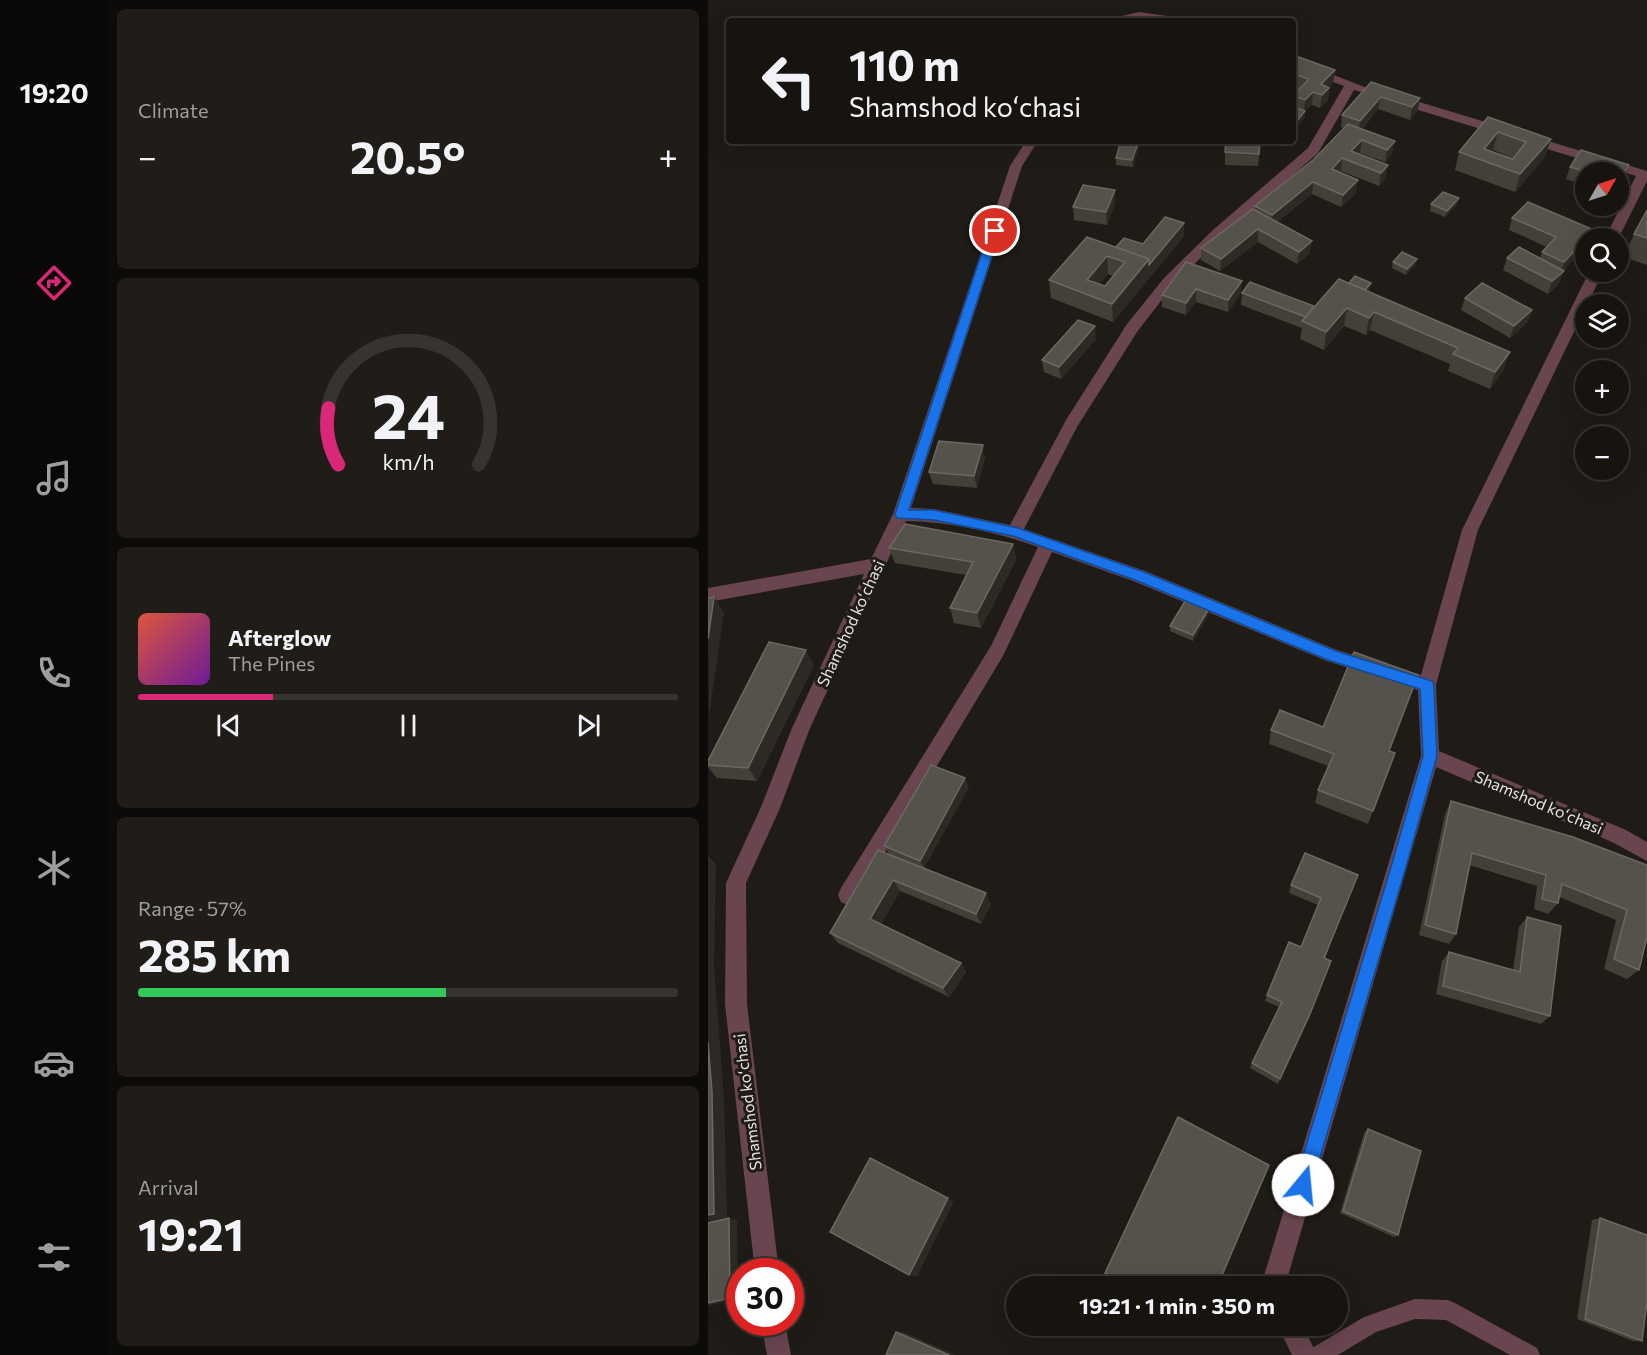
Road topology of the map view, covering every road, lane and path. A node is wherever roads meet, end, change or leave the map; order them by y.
1 (1125, 18) edge
2 (1160, 18) edge
3 (1296, 64) edge
4 (1351, 85) junction
5 (1030, 144) edge
6 (1645, 175) edge
7 (1617, 228) edge
8 (1591, 282) edge
9 (902, 514) junction
10 (1014, 532) junction
11 (1048, 544) junction
12 (878, 565) junction
13 (708, 595) edge
14 (1427, 685) junction
15 (1430, 756) junction
16 (1647, 852) edge
17 (848, 895) dead end
18 (765, 1258) edge
19 (1276, 1276) edge
20 (775, 1336) edge
21 (1295, 1336) edge
22 (779, 1355) edge
23 (1305, 1355) edge
24 (1319, 1355) edge
25 (1530, 1355) edge

1 - 2 street
3 - 4 street
4 - 6 street
4 - 10 street
5 - 9 street, Shamshod koʻchasi
6 - 7 street
8 - 14 street
9 - 10 street
9 - 12 street, Shamshod koʻchasi
10 - 11 street
11 - 14 street
11 - 17 street
12 - 13 street
12 - 18 street, Shamshod koʻchasi
14 - 15 street
15 - 16 street, Shamshod koʻchasi
15 - 19 street
20 - 22 street
21 - 23 street
24 - 25 lane

